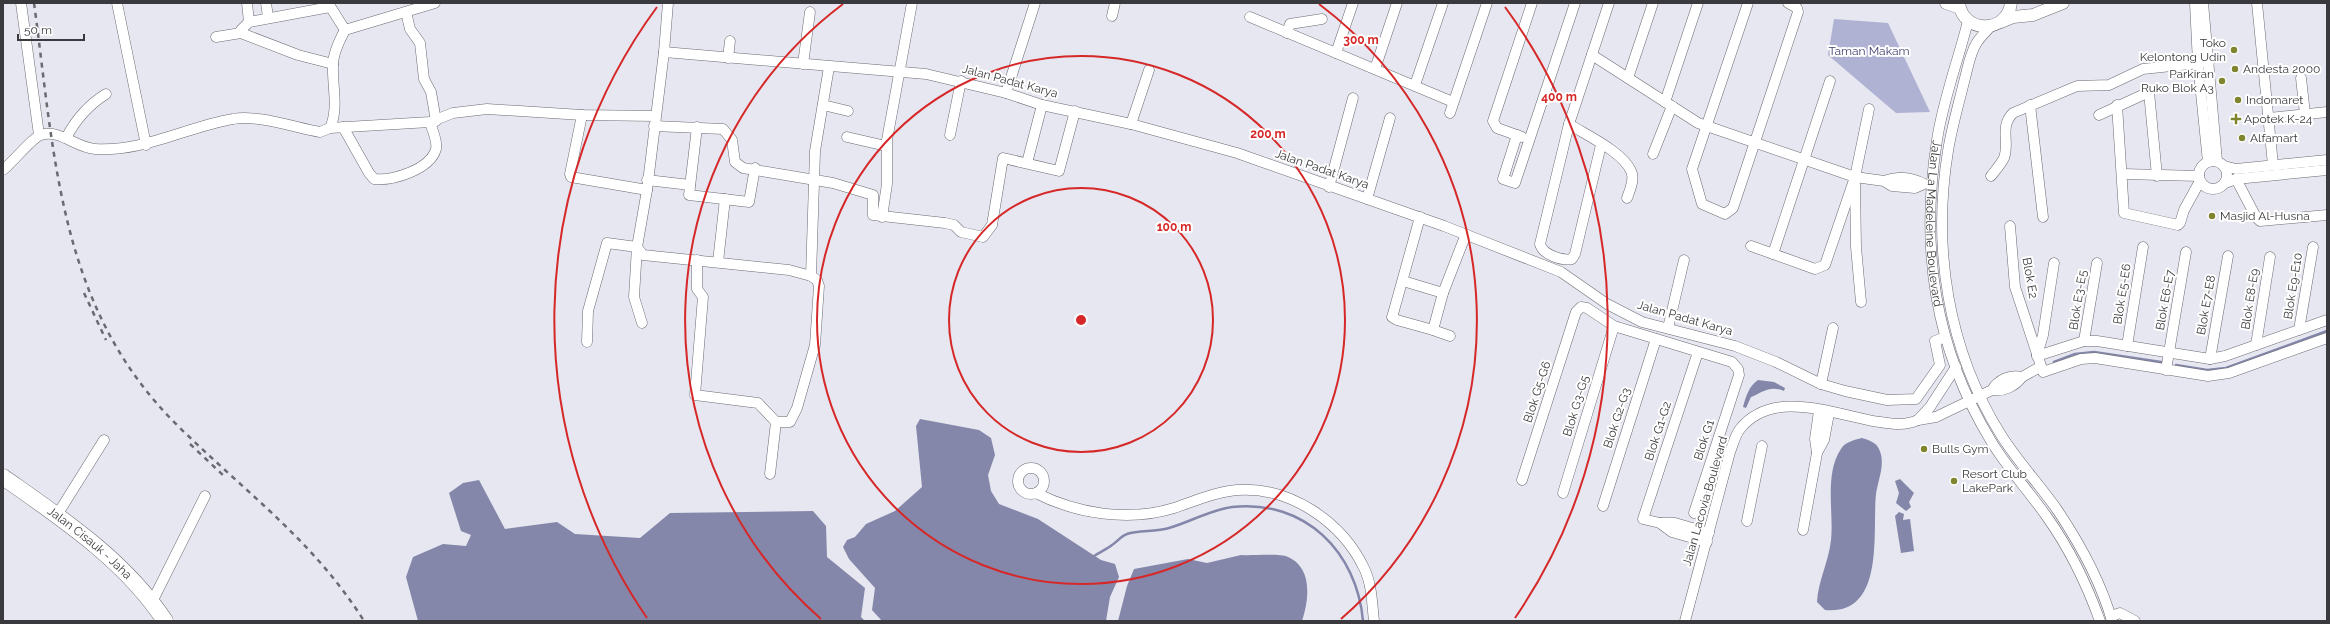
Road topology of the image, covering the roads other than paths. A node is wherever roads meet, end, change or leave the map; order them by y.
1 (21, 3) edge
2 (117, 3) edge
3 (246, 3) edge
4 (266, 3) edge
5 (435, 3) edge
6 (668, 3) edge
7 (912, 3) edge
8 (1035, 3) edge
9 (1115, 3) edge
10 (1354, 3) edge
11 (1398, 3) edge
12 (1443, 3) edge
13 (1487, 3) edge
14 (1532, 3) edge
15 (1575, 3) edge
16 (1609, 3) edge
17 (1653, 3) edge
18 (1698, 3) edge
19 (1748, 3) edge
20 (1788, 3) edge
21 (1946, 3) edge
22 (2011, 3) edge
23 (2062, 3) edge
24 (2195, 3) edge
25 (2203, 3) edge
26 (2257, 3) edge
27 (329, 5) edge
28 (1959, 5) edge
29 (406, 12) junction
30 (810, 12) dead end
31 (1112, 16) dead end
32 (268, 17) junction
33 (1250, 17) dead end
34 (1322, 19) dead end
35 (1968, 21) junction
36 (249, 22) junction
37 (1995, 25) junction
38 (345, 30) junction
39 (1287, 33) junction
40 (241, 34) junction
41 (216, 37) dead end
42 (730, 42) dead end
43 (664, 52) junction
44 (1336, 53) junction
45 (1592, 55) junction
46 (728, 58) junction
47 (2209, 62) junction
48 (2198, 63) junction
49 (333, 64) junction
50 (803, 64) junction
51 (829, 67) junction
52 (1376, 69) junction
53 (1149, 70) dead end
54 (900, 71) junction
55 (1628, 78) junction
56 (2301, 78) dead end
57 (1830, 81) dead end
58 (961, 82) junction
59 (1415, 85) junction
60 (1006, 93) junction
61 (106, 94) dead end
62 (1353, 98) dead end
63 (1454, 102) junction
64 (1042, 104) junction
65 (1668, 104) junction
66 (823, 105) junction
67 (2030, 105) junction
68 (2117, 105) junction
69 (1869, 109) dead end
70 (848, 111) dead end
71 (1075, 111) junction
72 (2327, 112) edge
73 (1450, 113) dead end
74 (2304, 114) junction
75 (582, 115) junction
76 (2099, 115) dead end
77 (1390, 118) dead end
78 (2269, 118) junction
79 (654, 121) junction
80 (433, 122) junction
81 (1130, 124) junction
82 (1569, 124) junction
83 (1707, 126) junction
84 (342, 127) junction
85 (698, 127) junction
86 (330, 128) junction
87 (39, 135) junction
88 (950, 135) dead end
89 (1517, 135) junction
90 (847, 137) dead end
91 (66, 138) junction
92 (1529, 139) junction
93 (1755, 142) junction
94 (146, 145) junction
95 (1601, 145) junction
96 (886, 146) junction
97 (1653, 154) dead end
98 (1804, 159) junction
99 (2327, 160) edge
100 (1027, 163) junction
101 (2216, 163) junction
102 (2273, 165) junction
103 (755, 168) junction
104 (3, 170) edge
105 (2327, 170) edge
106 (2123, 174) junction
107 (1991, 176) dead end
108 (2157, 176) junction
109 (1855, 177) junction
110 (2199, 178) junction
111 (2236, 179) junction
112 (647, 180) junction
113 (815, 181) junction
114 (2225, 183) junction
115 (1928, 184) junction
116 (690, 185) junction
117 (1944, 185) junction
118 (1329, 187) junction
119 (647, 190) junction
120 (1367, 198) junction
121 (1627, 198) dead end
122 (725, 199) junction
123 (2327, 215) edge
124 (882, 217) junction
125 (1420, 217) junction
126 (2043, 217) dead end
127 (2010, 226) dead end
128 (1466, 234) junction
129 (637, 246) junction
130 (1751, 246) dead end
131 (2143, 247) dead end
132 (2312, 247) dead end
133 (2186, 252) dead end
134 (1773, 254) junction
135 (2228, 256) dead end
136 (2270, 257) dead end
137 (697, 260) junction
138 (1684, 260) dead end
139 (718, 262) junction
140 (2054, 263) dead end
141 (2097, 263) dead end
142 (811, 276) junction
143 (1402, 281) junction
144 (1443, 293) junction
145 (1861, 302) dead end
146 (2327, 320) edge
147 (642, 323) dead end
148 (1614, 326) junction
149 (1668, 328) junction
150 (1833, 328) dead end
151 (1433, 330) junction
152 (2299, 330) junction
153 (1450, 336) dead end
154 (1945, 338) junction
155 (2327, 338) edge
156 (1656, 339) junction
157 (2084, 341) junction
158 (587, 342) dead end
159 (2256, 345) junction
160 (2127, 346) junction
161 (1698, 352) junction
162 (2169, 353) junction
163 (2037, 356) junction
164 (2210, 359) junction
165 (1956, 367) junction
166 (2041, 369) junction
167 (2166, 370) junction
168 (1821, 384) junction
169 (1980, 396) junction
170 (1969, 401) junction
171 (1824, 412) junction
172 (1918, 420) junction
173 (776, 422) junction
174 (104, 440) dead end
175 (1762, 446) dead end
176 (770, 474) dead end
177 (3, 477) edge
178 (1522, 480) dead end
179 (1036, 493) dead end
180 (1563, 493) dead end
181 (205, 496) dead end
182 (1603, 506) dead end
183 (1694, 513) dead end
184 (57, 515) junction
185 (1747, 521) dead end
186 (2065, 524) junction
187 (1803, 530) dead end
188 (2055, 530) junction
189 (1708, 538) junction
190 (152, 602) junction
191 (2112, 618) edge
192 (165, 621) edge
193 (1374, 621) edge
194 (1685, 621) edge
195 (2100, 621) edge
196 (2135, 621) edge

1 - 87 street
2 - 94 street
3 - 36 street
4 - 32 street
5 - 29 street
6 - 43 street
7 - 54 street
8 - 60 street
9 - 31 street
10 - 44 street
11 - 52 street
12 - 59 street
13 - 63 street
14 - 89 street
15 - 92 street
16 - 45 street
17 - 55 street
18 - 65 street
19 - 83 street
20 - 93 street
21 - 28 street
22 - 37 street
23 - 37 street
24 - 48 street
25 - 47 street
26 - 78 street
27 - 32 street
27 - 38 street
28 - 35 street
29 - 38 street
29 - 80 street
30 - 50 street
32 - 36 street
33 - 39 street
34 - 39 street
35 - 37 street
35 - 115 street, Jalan La Madeleine Boulevard
36 - 40 street
37 - 117 street, Jalan La Madeleine Boulevard
38 - 49 street
39 - 44 street
40 - 41 street
40 - 49 street
42 - 46 street
43 - 46 street, Jalan Padat Karya
43 - 79 street
44 - 52 street
45 - 55 street
45 - 82 street
46 - 50 street, Jalan Padat Karya
47 - 48 street
47 - 101 street
48 - 67 street
48 - 101 street
49 - 86 street
50 - 51 street, Jalan Padat Karya
51 - 54 street, Jalan Padat Karya
51 - 66 street
52 - 59 street
53 - 81 street
54 - 58 street, Jalan Padat Karya
54 - 96 street
55 - 65 street
56 - 74 street
57 - 98 street
58 - 60 street, Jalan Padat Karya
58 - 88 street
59 - 63 street
60 - 64 street, Jalan Padat Karya
61 - 91 street
62 - 118 street
63 - 73 street
64 - 71 street, Jalan Padat Karya
64 - 100 street
65 - 83 street
65 - 97 street
66 - 70 street
66 - 113 street
67 - 107 street
67 - 126 street
68 - 76 street
68 - 106 street
68 - 108 street
69 - 109 street
71 - 81 street, Jalan Padat Karya
71 - 100 street
72 - 74 street
74 - 78 street
75 - 79 street
75 - 80 street
75 - 119 street
77 - 120 street
78 - 102 street
79 - 85 street
79 - 112 street
80 - 84 street
80 - 84 street
81 - 118 street, Jalan Padat Karya
82 - 95 street
82 - 95 street
83 - 93 street
83 - 93 street
84 - 86 street
85 - 103 street
85 - 116 street
86 - 94 street
87 - 91 street
87 - 104 street
89 - 92 street
89 - 92 street
90 - 96 street
91 - 94 street
93 - 98 street
95 - 121 street
96 - 124 street
98 - 109 street
98 - 134 street
99 - 102 street
100 - 124 street
101 - 102 street
101 - 110 street
101 - 114 street
103 - 113 street
103 - 122 street
105 - 111 street
106 - 108 street
106 - 110 street
108 - 110 street
109 - 115 street
109 - 134 street
109 - 145 street
110 - 114 street
111 - 114 street
111 - 123 street
112 - 116 street
112 - 119 street
113 - 124 street
113 - 142 street
115 - 117 street
115 - 154 street, Jalan La Madeleine Boulevard
116 - 122 street
117 - 169 street, Jalan La Madeleine Boulevard
118 - 120 street, Jalan Padat Karya
119 - 129 street
120 - 125 street, Jalan Padat Karya
122 - 139 street
125 - 128 street, Jalan Padat Karya
125 - 143 street
127 - 163 street, Blok E2
128 - 144 street
128 - 149 street, Jalan Padat Karya
129 - 137 street
129 - 147 street
129 - 158 street
130 - 134 street
131 - 160 street, Blok E5-E6
132 - 152 street, Blok E9-E10
133 - 162 street, Blok E6-E7
135 - 164 street, Blok E7-E8
136 - 159 street, Blok E8-E9
137 - 139 street
137 - 173 street
138 - 149 street
139 - 142 street
140 - 163 street
141 - 157 street, Blok E3-E5
142 - 173 street
143 - 144 street
143 - 151 street
144 - 151 street
146 - 152 street
148 - 156 street
148 - 178 street, Blok G5-G6
148 - 180 street, Blok G3-G5
149 - 168 street, Jalan Padat Karya
150 - 168 street
151 - 153 street
152 - 159 street
154 - 165 street, Jalan La Madeleine Boulevard
154 - 168 street, Jalan Padat Karya
155 - 167 street
156 - 161 street
156 - 182 street, Blok G2-G3
157 - 160 street
157 - 163 street
159 - 164 street
160 - 162 street
161 - 183 street, Blok G1
161 - 189 street, Blok G1-G2
162 - 164 street
162 - 167 street, Blok E6-E7
163 - 166 street, Blok E2
165 - 170 street, Jalan La Madeleine Boulevard
165 - 172 street
166 - 167 street
166 - 169 street, Jalan Lacovia Boulevard
169 - 170 street, Jalan Lacovia Boulevard
169 - 186 street, Jalan La Madeleine Boulevard
170 - 172 street, Jalan Lacovia Boulevard
170 - 188 street, Jalan La Madeleine Boulevard
171 - 172 street, Jalan Lacovia Boulevard
171 - 187 street
171 - 189 street, Jalan Lacovia Boulevard
173 - 176 street
174 - 184 street
175 - 185 street
177 - 184 main road, Jalan Cisauk - Jaha
179 - 193 street
181 - 190 street
184 - 190 main road, Jalan Cisauk - Jaha
186 - 188 street
186 - 191 street, Jalan La Madeleine Boulevard
188 - 195 street, Jalan La Madeleine Boulevard
189 - 194 street, Jalan Lacovia Boulevard
190 - 192 main road, Jalan Cisauk - Jaha
191 - 196 street

